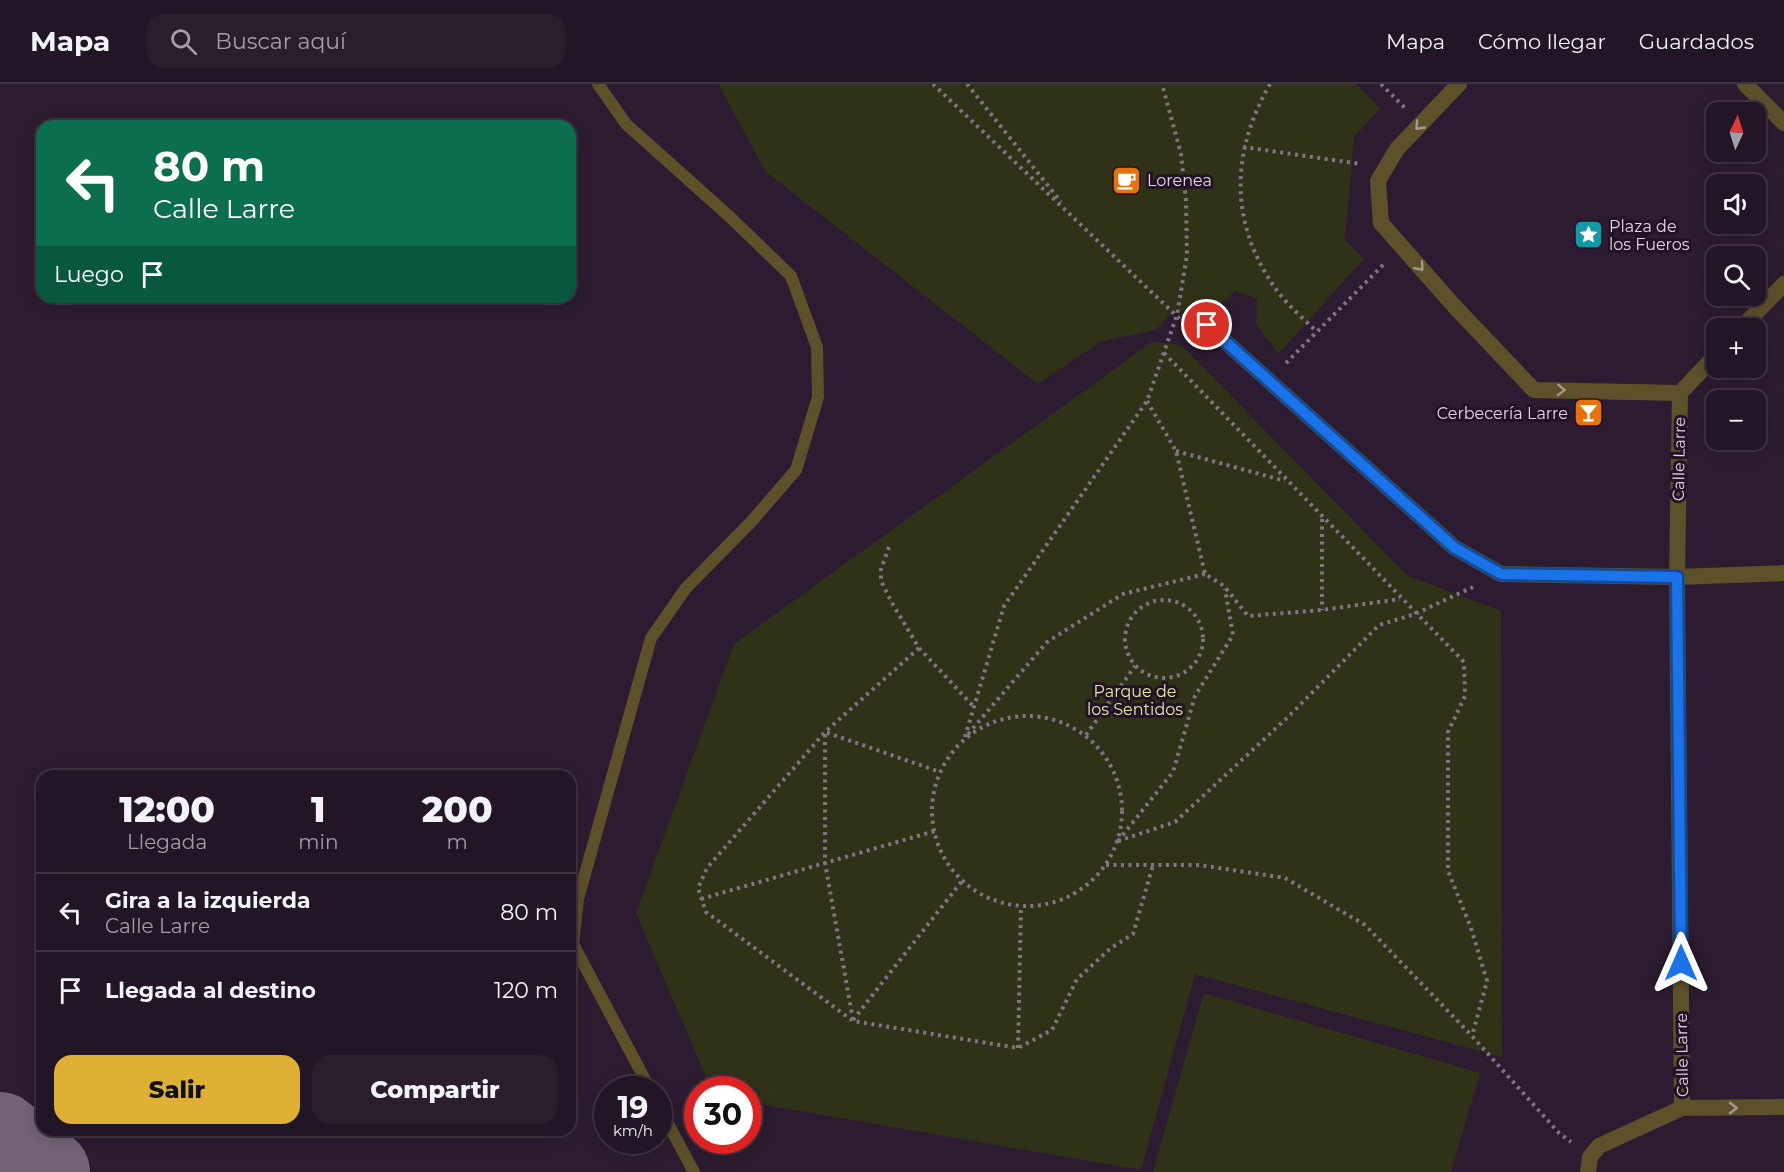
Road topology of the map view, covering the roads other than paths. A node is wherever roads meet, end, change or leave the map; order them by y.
1 (598, 84) edge
2 (1459, 84) edge
3 (1745, 84) edge
4 (1784, 123) edge
5 (1784, 284) edge
6 (1752, 318) edge
7 (1207, 325) road end
8 (1706, 366) edge
9 (1680, 393) junction
10 (1784, 573) edge
11 (1677, 577) junction
12 (576, 917) edge
13 (576, 950) edge
14 (643, 1076) edge
15 (1784, 1107) edge
16 (1682, 1108) junction
17 (672, 1131) edge
18 (1589, 1164) edge
19 (694, 1172) edge

1 - 12 lane
2 -> 9 street
3 - 4 street
5 - 6 street
7 - 11 street
8 - 9 street, Calle Larre
9 - 11 street, Calle Larre
10 - 11 street
11 - 16 street, Calle Larre
13 - 14 lane
16 -> 15 street, Calle Larre
16 - 18 street
17 - 19 lane

